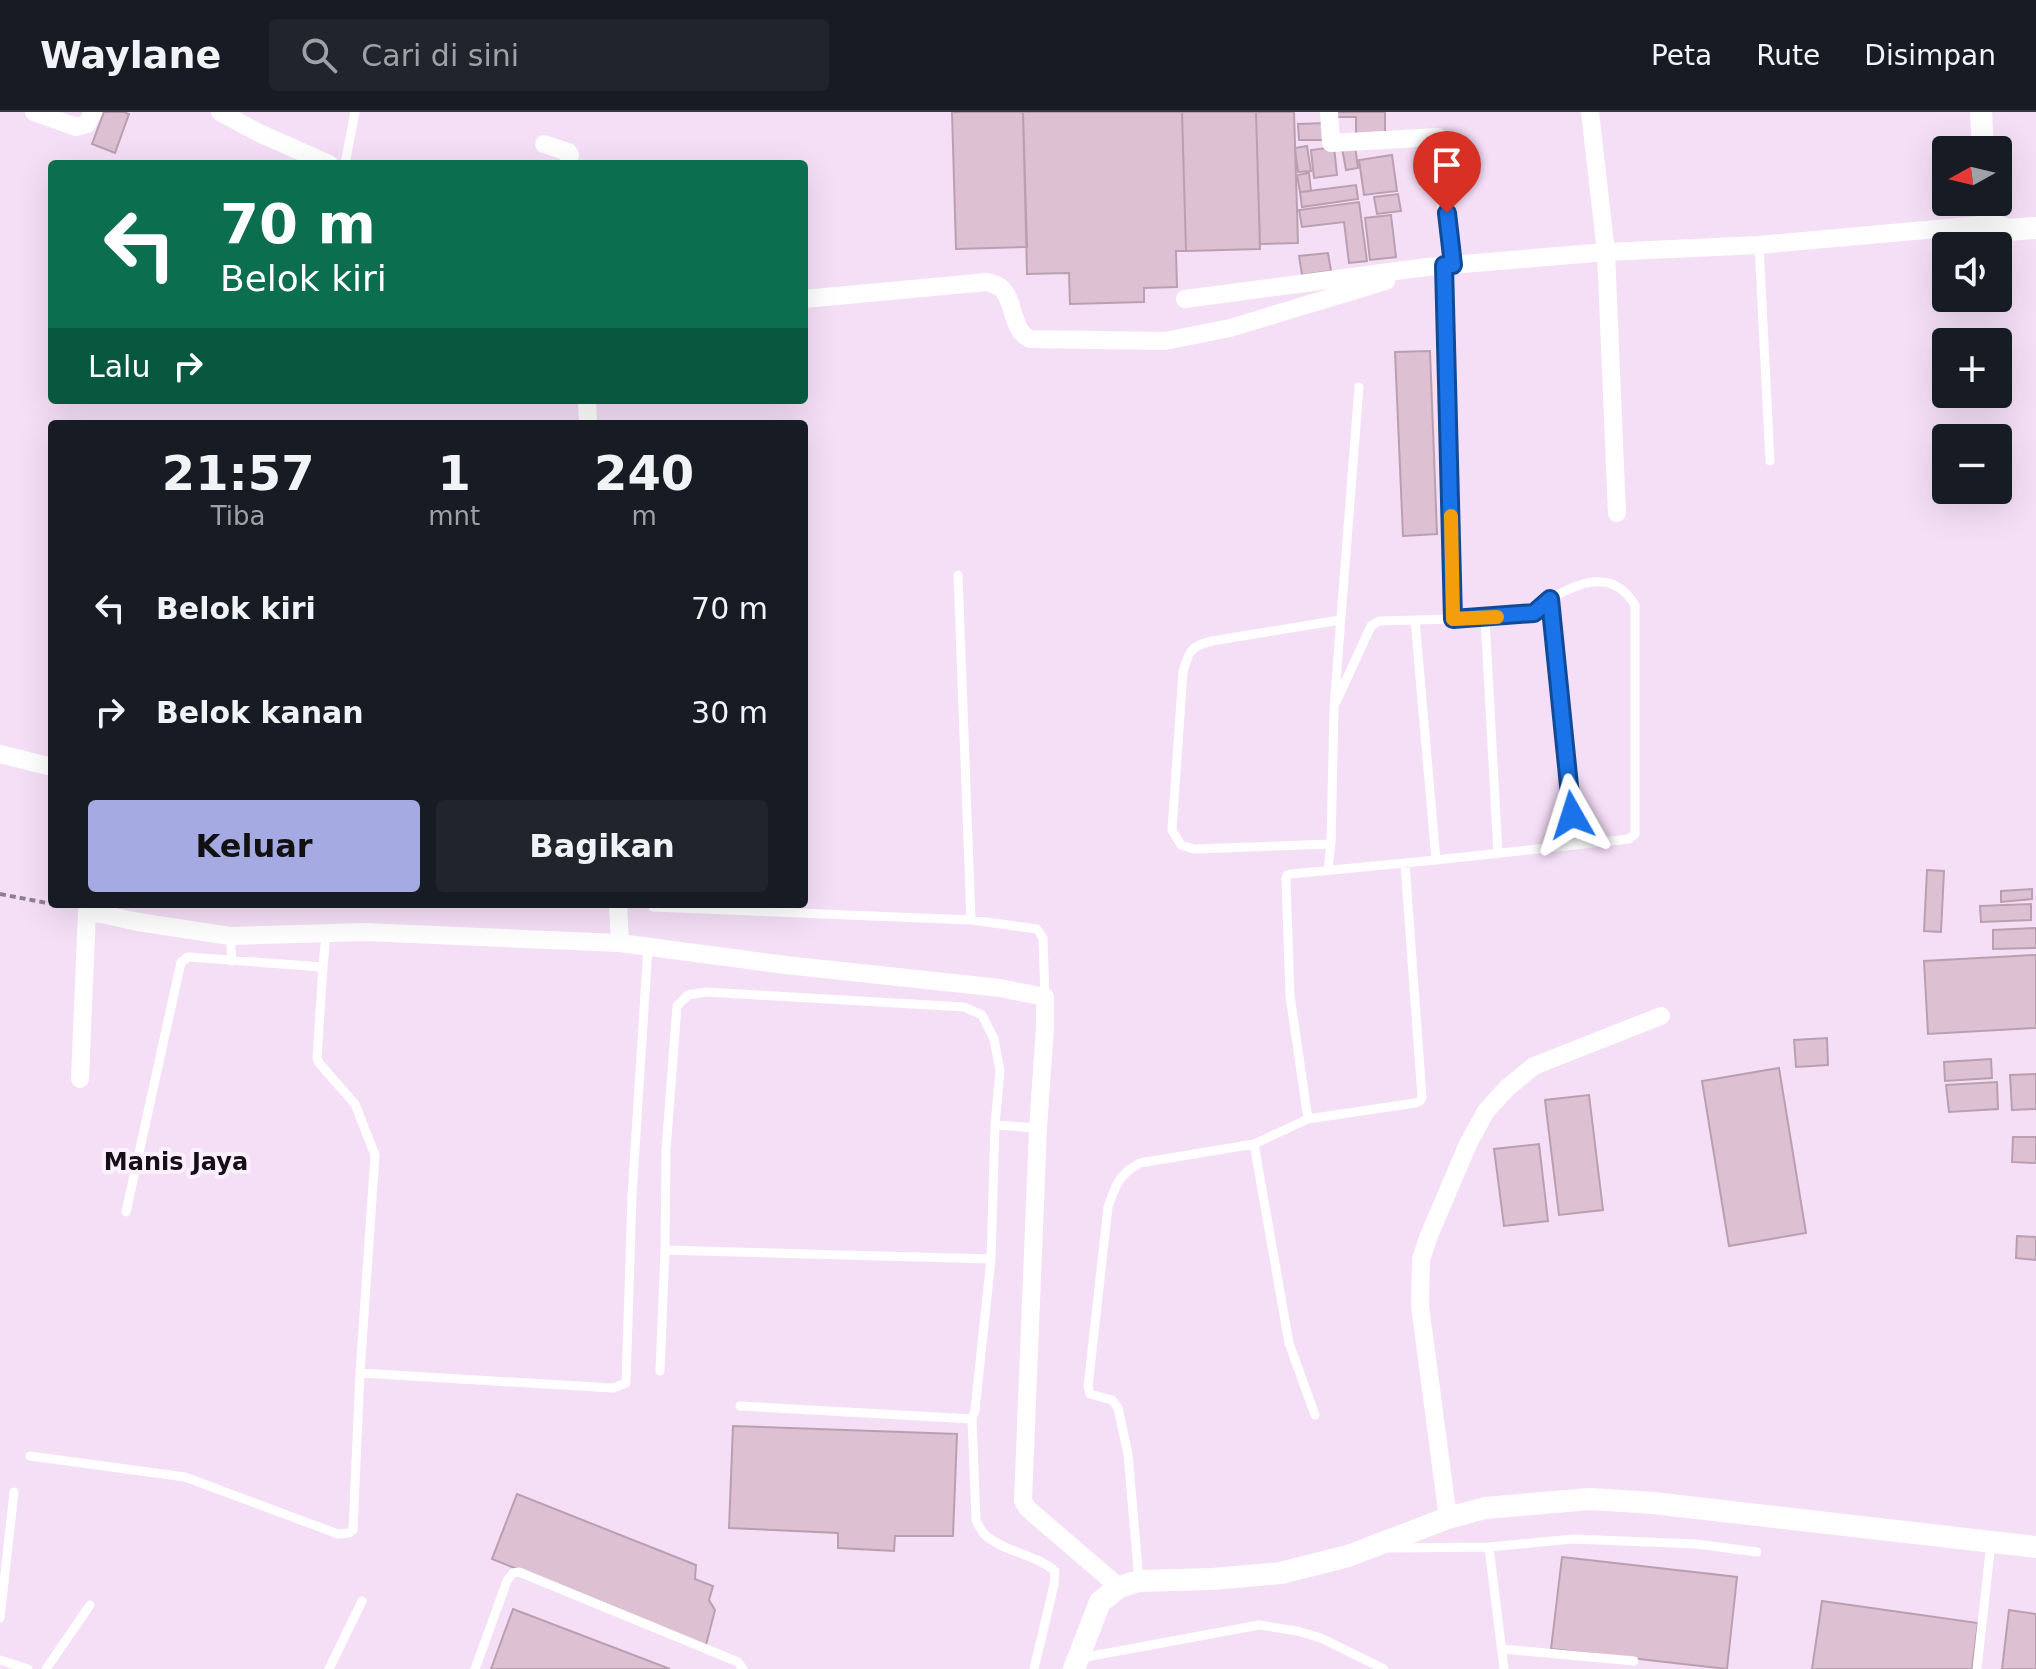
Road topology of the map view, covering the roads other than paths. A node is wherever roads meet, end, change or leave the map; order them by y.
1 (34, 112) edge
2 (93, 112) edge
3 (220, 112) edge
4 (355, 112) edge
5 (1329, 112) edge
6 (1590, 112) edge
7 (1981, 112) edge
8 (1982, 136) edge
9 (544, 144) dead end
10 (320, 160) edge
11 (346, 160) edge
12 (569, 160) edge
13 (1988, 216) edge
14 (1992, 224) junction
15 (2036, 228) edge
16 (1759, 245) junction
17 (1606, 252) junction
18 (1441, 266) junction
19 (808, 299) edge
20 (1185, 299) dead end
21 (1359, 387) dead end
22 (1770, 461) dead end
23 (1617, 513) dead end
24 (958, 575) dead end
25 (1550, 599) junction
26 (1485, 618) junction
27 (1453, 619) junction
28 (1340, 620) junction
29 (1415, 620) junction
30 (1334, 707) junction
31 (0, 754) edge
32 (48, 766) edge
33 (1331, 844) junction
34 (1575, 845) junction
35 (1498, 854) junction
36 (1436, 860) junction
37 (1405, 864) junction
38 (1328, 869) junction
39 (618, 908) edge
40 (677, 908) edge
41 (971, 920) junction
42 (326, 933) junction
43 (230, 936) junction
44 (620, 943) junction
45 (648, 946) junction
46 (232, 961) junction
47 (323, 967) junction
48 (1045, 997) junction
49 (1661, 1016) dead end
50 (80, 1079) dead end
51 (1308, 1119) junction
52 (995, 1125) junction
53 (1038, 1128) junction
54 (1254, 1144) junction
55 (126, 1212) dead end
56 (665, 1250) junction
57 (991, 1259) junction
58 (660, 1371) dead end
59 (360, 1373) junction
60 (740, 1406) dead end
61 (1315, 1415) dead end
62 (972, 1419) junction
63 (30, 1456) dead end
64 (14, 1492) dead end
65 (1448, 1518) junction
66 (1991, 1543) junction
67 (1489, 1547) junction
68 (2036, 1547) edge
69 (1372, 1548) junction
70 (1757, 1552) dead end
71 (1129, 1584) junction
72 (362, 1601) dead end
73 (90, 1605) dead end
74 (0, 1618) edge
75 (1502, 1649) junction
76 (0, 1660) edge
77 (1634, 1661) dead end
78 (1076, 1664) edge
79 (28, 1669) edge
80 (46, 1669) edge
81 (329, 1669) edge
82 (475, 1669) edge
83 (743, 1669) edge
84 (1034, 1669) edge
85 (1384, 1669) edge
86 (1504, 1669) edge
87 (1977, 1669) edge

1 - 2 street
3 - 10 street
4 - 11 lane
5 - 18 street
6 - 17 street
7 - 8 street
9 - 12 street
13 - 14 street
14 - 15 street
14 - 16 street
16 - 17 street
16 - 22 lane
17 - 18 street
17 - 23 street
18 - 19 street
18 - 20 street
18 - 27 lane
21 - 28 lane
24 - 41 lane
25 - 26 lane
25 - 34 lane
25 - 34 lane
26 - 27 lane
26 - 35 lane
27 - 29 lane
28 - 30 lane
28 - 33 lane
29 - 30 lane
29 - 36 lane
30 - 33 lane
31 - 32 street
33 - 38 lane
34 - 35 lane
35 - 36 lane
36 - 37 lane
37 - 38 lane
37 - 51 lane
38 - 51 lane
39 - 44 street
40 - 41 lane
41 - 48 lane
42 - 43 street
42 - 44 street
42 - 47 lane
43 - 46 lane
43 - 50 street
44 - 45 street
45 - 48 street
45 - 59 lane
46 - 47 lane
46 - 55 lane
47 - 59 lane
48 - 53 street
49 - 65 street
51 - 54 lane
52 - 53 lane
52 - 56 lane
52 - 57 lane
53 - 71 street
54 - 61 lane
54 - 71 lane
56 - 57 lane
56 - 58 lane
57 - 62 lane
59 - 63 lane
60 - 62 lane
62 - 84 lane
64 - 74 lane
65 - 66 street
65 - 69 street
66 - 68 street
66 - 87 lane
67 - 69 lane
67 - 70 lane
67 - 75 lane
69 - 71 street
71 - 78 street
72 - 81 lane
73 - 80 lane
75 - 77 lane
75 - 86 lane
76 - 79 lane
78 - 85 lane
82 - 83 lane

